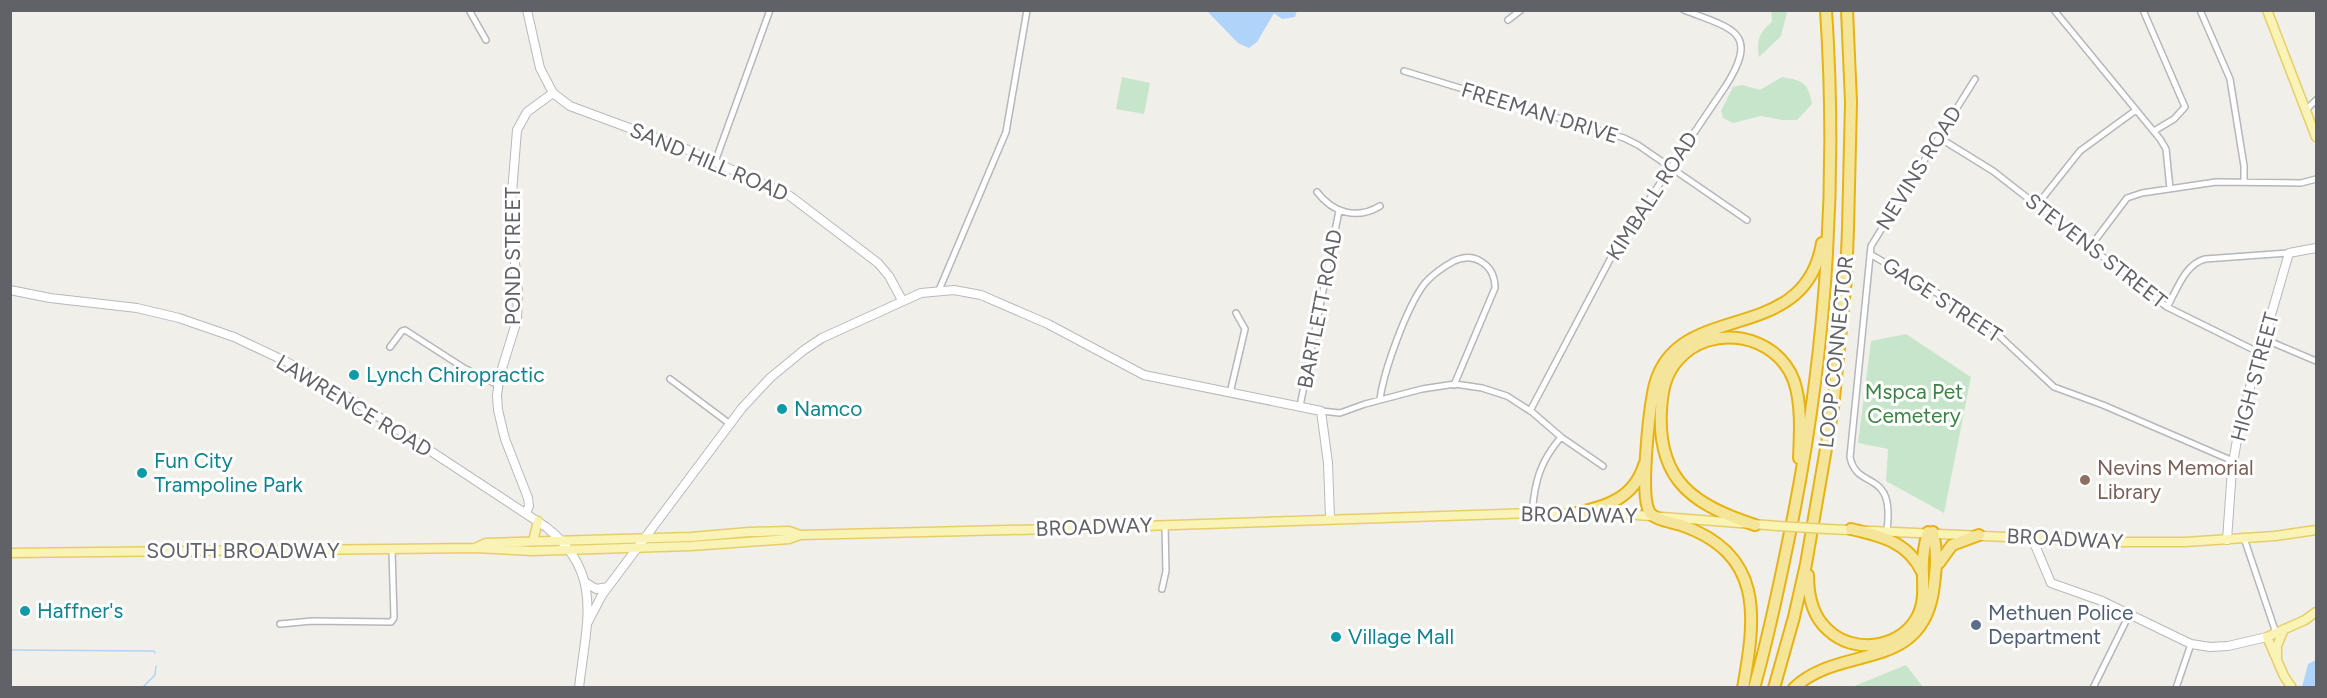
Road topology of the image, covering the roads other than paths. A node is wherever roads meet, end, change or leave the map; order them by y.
1 (470, 10) edge
2 (527, 10) edge
3 (770, 10) edge
4 (1027, 10) edge
5 (1521, 10) edge
6 (1684, 10) edge
7 (1826, 10) edge
8 (1847, 10) edge
9 (2054, 10) edge
10 (2143, 10) edge
11 (2200, 10) edge
12 (2266, 10) edge
13 (1508, 20) dead end
14 (486, 40) dead end
15 (1404, 71) dead end
16 (1975, 79) dead end
17 (552, 93) junction
18 (2316, 100) edge
19 (2136, 110) junction
20 (2306, 110) junction
21 (2154, 131) junction
22 (1938, 137) junction
23 (2316, 137) edge
24 (715, 162) junction
25 (1830, 163) junction
26 (1670, 168) junction
27 (2316, 179) edge
28 (2244, 181) junction
29 (2170, 189) junction
30 (1317, 192) dead end
31 (2037, 205) junction
32 (1380, 206) dead end
33 (1339, 211) junction
34 (1747, 220) dead end
35 (2090, 247) junction
36 (2316, 248) edge
37 (2289, 253) junction
38 (1870, 254) junction
39 (10, 290) edge
40 (939, 290) junction
41 (902, 300) junction
42 (2167, 307) junction
43 (1236, 313) dead end
44 (2264, 339) junction
45 (390, 347) dead end
46 (2260, 353) junction
47 (2316, 361) edge
48 (670, 379) dead end
49 (1455, 384) junction
50 (498, 385) junction
51 (1230, 393) junction
52 (1380, 399) junction
53 (1300, 406) junction
54 (1321, 411) junction
55 (1530, 411) junction
56 (730, 424) junction
57 (1561, 437) junction
58 (1648, 450) junction
59 (2234, 461) junction
60 (1603, 466) dead end
61 (1816, 509) junction
62 (526, 513) junction
63 (1532, 513) junction
64 (1575, 513) junction
65 (1652, 516) junction
66 (1330, 518) junction
67 (538, 521) junction
68 (1165, 524) junction
69 (1755, 525) junction
70 (1851, 529) junction
71 (1887, 530) junction
72 (2316, 530) edge
73 (1930, 532) junction
74 (841, 533) joint
75 (800, 535) junction
76 (1979, 535) junction
77 (2032, 538) junction
78 (2244, 538) junction
79 (645, 539) junction
80 (562, 540) junction
81 (2226, 540) junction
82 (533, 541) junction
83 (1788, 543) junction
84 (639, 547) junction
85 (475, 548) junction
86 (569, 549) junction
87 (392, 550) junction
88 (10, 554) edge
89 (1937, 569) junction
90 (1923, 572) junction
91 (585, 582) junction
92 (608, 587) junction
93 (1162, 589) dead end
94 (2316, 612) edge
95 (2129, 615) junction
96 (588, 622) junction
97 (280, 624) dead end
98 (2280, 631) junction
99 (2267, 637) junction
100 (2191, 644) junction
101 (2277, 662) junction
102 (579, 687) edge
103 (1743, 687) edge
104 (1754, 687) edge
105 (1774, 687) edge
106 (1794, 687) edge
107 (2093, 687) edge
108 (2176, 687) edge
109 (2292, 687) edge

1 - 14 street
2 - 17 street
3 - 24 street
4 - 40 street
5 - 13 street
6 - 26 street, KIMBALL ROAD
7 - 25 highway, LOOP CONNECTOR
8 - 61 highway, LOOP CONNECTOR
9 - 19 street
10 - 21 street
11 - 28 street
12 - 20 main road
15 - 26 street, FREEMAN DRIVE
16 - 22 street, NEVINS ROAD
17 - 24 street, SAND HILL ROAD
17 - 50 street, POND STREET
18 - 20 street
19 - 21 street
19 - 31 street
20 - 23 main road
21 - 29 street
22 - 31 street, STEVENS STREET
22 - 38 street, NEVINS ROAD
24 - 41 street, SAND HILL ROAD
25 - 58 highway
25 - 83 highway, LOOP CONNECTOR
26 - 34 street, FREEMAN DRIVE
26 - 55 street, KIMBALL ROAD
27 - 28 street
28 - 29 street
29 - 35 street
30 - 33 street, BARTLETT ROAD
31 - 35 street, STEVENS STREET
32 - 33 street, BARTLETT ROAD
33 - 53 street, BARTLETT ROAD
35 - 42 street, STEVENS STREET
36 - 37 street
37 - 42 street
37 - 44 street, HIGH STREET
38 - 59 street, GAGE STREET
38 - 71 street, NEVINS ROAD
39 - 62 street, LAWRENCE ROAD
40 - 41 street
40 - 51 street
41 - 56 street
42 - 46 street, STEVENS STREET
43 - 51 street
44 - 46 street, HIGH STREET
44 - 47 street
45 - 50 street
46 - 59 street, HIGH STREET
48 - 56 street
49 - 52 street
49 - 52 street
49 - 55 street
50 - 62 street, POND STREET
51 - 53 street
52 - 54 street
53 - 54 street
54 - 66 street
55 - 57 street
56 - 79 street
57 - 60 street
57 - 63 street
58 - 64 highway
58 - 65 highway
59 - 81 street, HIGH STREET
61 - 90 highway
61 - 105 highway, LOOP CONNECTOR
62 - 67 street, LAWRENCE ROAD
63 - 64 main road, BROADWAY
63 - 66 main road, BROADWAY
64 - 65 main road, BROADWAY
65 - 69 main road, BROADWAY
65 - 103 highway
66 - 68 main road, BROADWAY
67 - 80 street, LAWRENCE ROAD
67 - 82 main road
68 - 74 main road, BROADWAY
68 - 93 street
69 - 70 main road, BROADWAY, bridge
69 - 83 highway
70 - 71 main road, BROADWAY
70 - 90 highway
71 - 73 main road, BROADWAY
72 - 78 main road, BROADWAY
73 - 76 main road, BROADWAY
73 - 89 highway
73 - 90 highway
74 - 75 main road, SOUTH BROADWAY
75 - 79 main road, SOUTH BROADWAY
75 - 84 main road, SOUTH BROADWAY
76 - 77 main road, BROADWAY
76 - 89 highway
77 - 81 main road, BROADWAY
77 - 95 street
78 - 81 main road, BROADWAY
78 - 98 street
79 - 80 main road, SOUTH BROADWAY
79 - 84 street
80 - 82 main road, SOUTH BROADWAY
80 - 86 street, LAWRENCE ROAD
82 - 85 main road, SOUTH BROADWAY
83 - 104 highway, LOOP CONNECTOR
84 - 86 main road, SOUTH BROADWAY
84 - 92 street
85 - 86 main road, SOUTH BROADWAY
85 - 87 main road, SOUTH BROADWAY
86 - 91 street, LAWRENCE ROAD
87 - 88 main road, SOUTH BROADWAY
87 - 97 street
89 - 106 highway
91 - 92 street
91 - 96 street
92 - 96 street
94 - 98 main road
95 - 100 street
95 - 107 street
96 - 102 street
98 - 99 main road
98 - 101 main road
99 - 100 street
99 - 101 main road
100 - 108 street
101 - 109 main road

